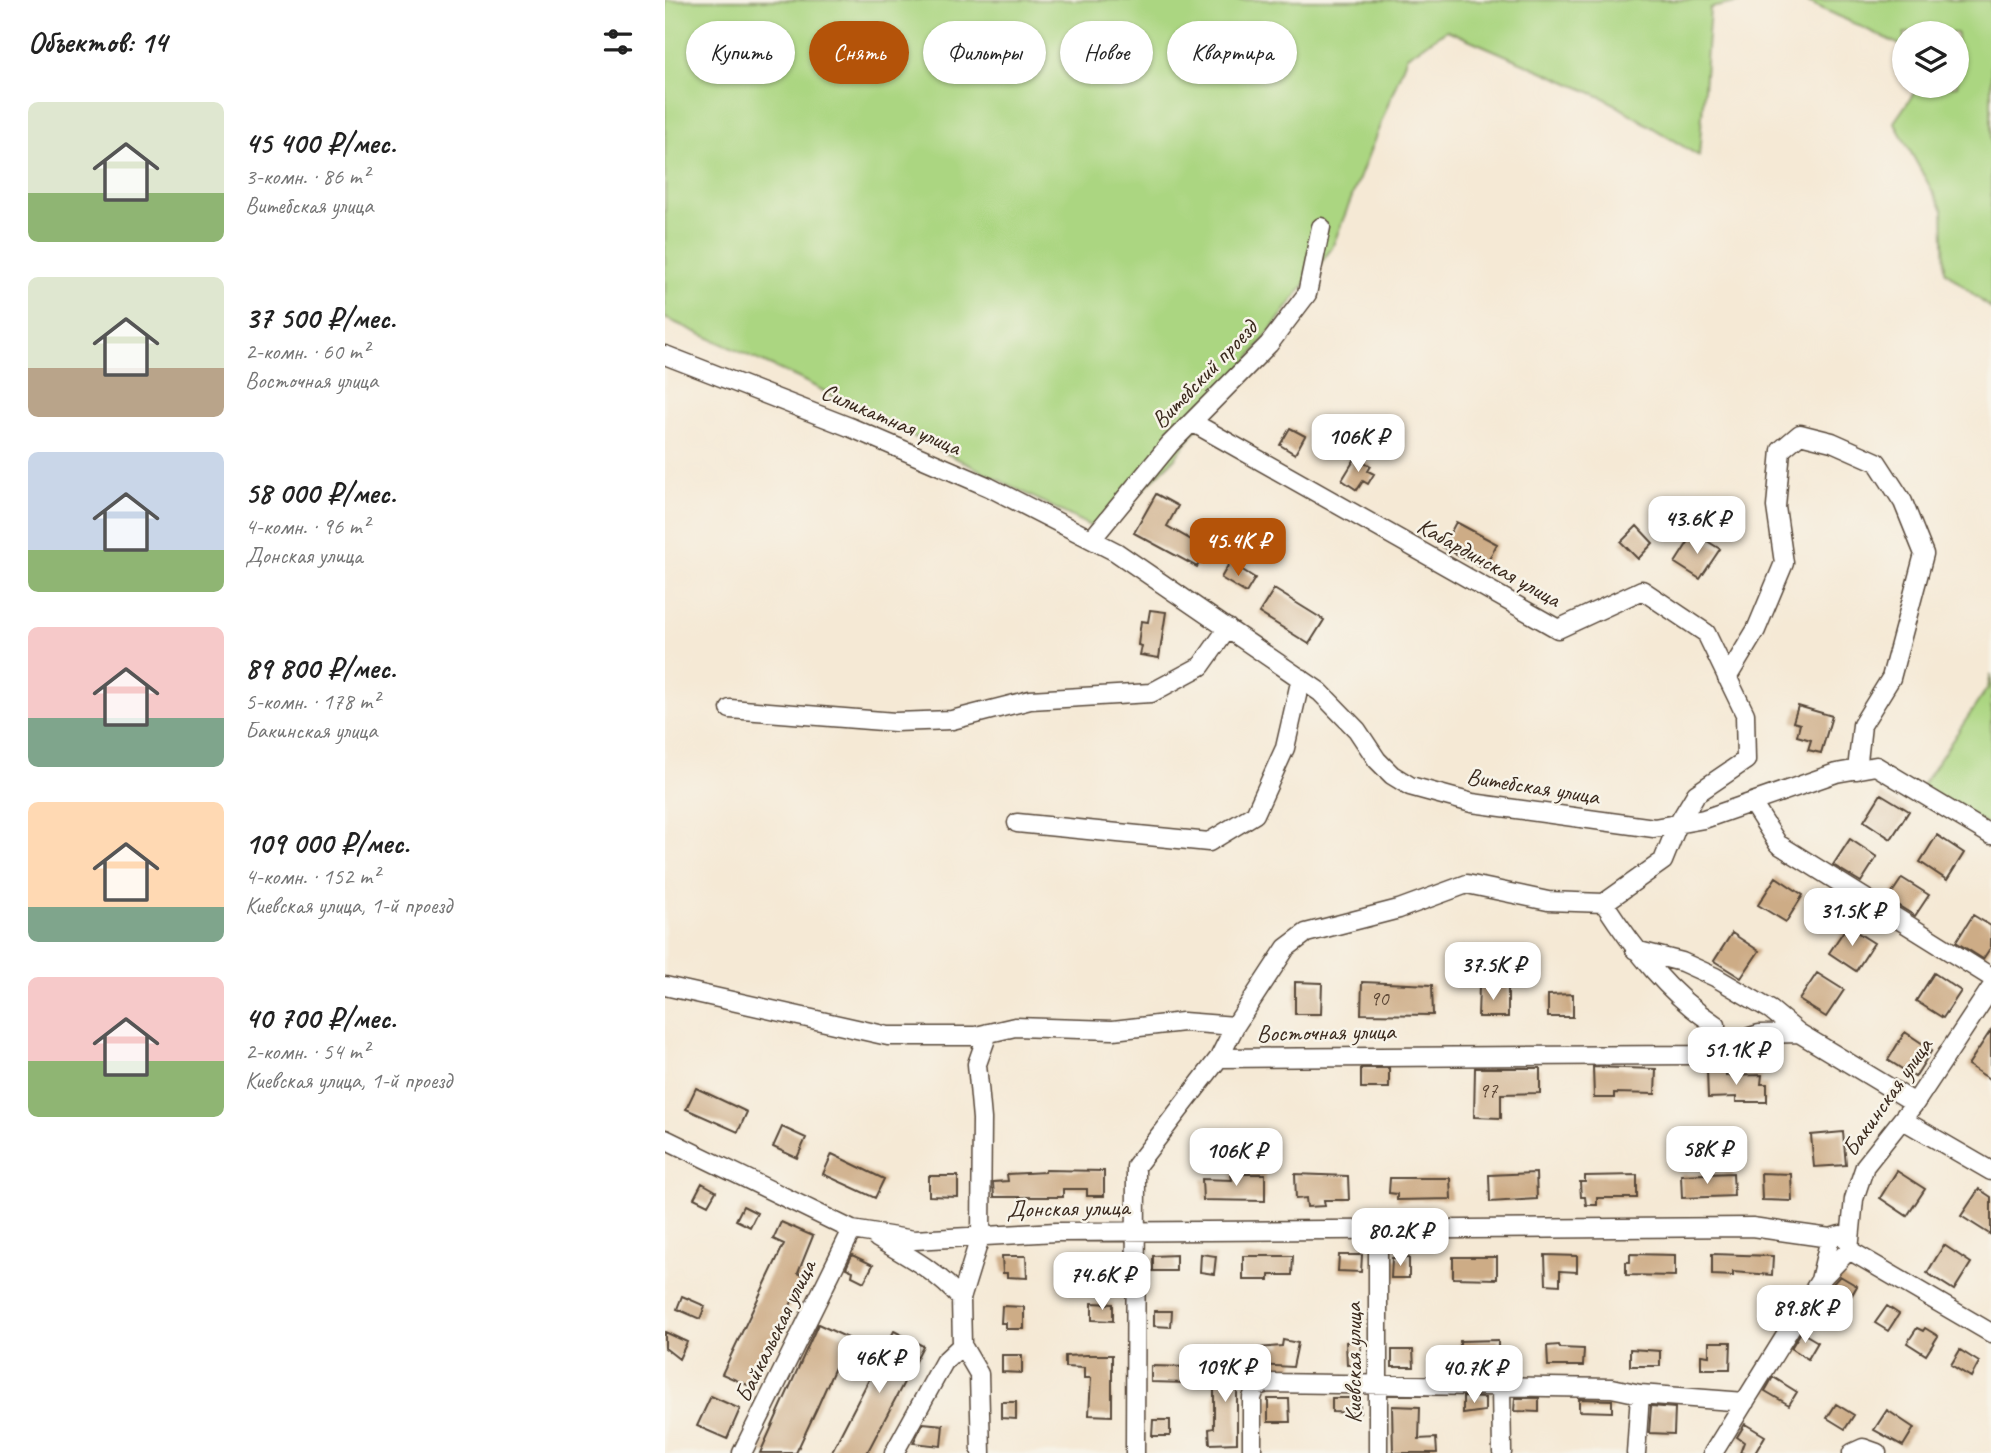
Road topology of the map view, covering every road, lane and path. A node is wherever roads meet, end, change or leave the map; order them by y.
1 (1321, 227) dead end
2 (665, 355) edge
3 (1192, 422) junction
4 (1092, 539) junction
5 (1227, 628) junction
6 (1301, 678) junction
7 (1727, 678) junction
8 (730, 709) dead end
9 (1857, 770) junction
10 (1752, 803) junction
11 (1017, 823) dead end
12 (1678, 824) junction
13 (1991, 835) edge
14 (1604, 903) junction
15 (1635, 950) junction
16 (1991, 977) edge
17 (665, 986) edge
18 (1991, 988) edge
19 (1716, 1025) junction
20 (1235, 1026) junction
21 (1799, 1032) junction
22 (988, 1033) junction
23 (1759, 1034) junction
24 (1713, 1049) junction
25 (1219, 1058) junction
26 (1915, 1103) junction
27 (1903, 1120) junction
28 (665, 1139) edge
29 (1991, 1171) edge
30 (860, 1231) junction
31 (1137, 1232) junction
32 (1378, 1232) junction
33 (1850, 1232) junction
34 (981, 1234) junction
35 (1830, 1238) junction
36 (1849, 1250) junction
37 (1820, 1280) junction
38 (961, 1299) junction
39 (1991, 1333) edge
40 (962, 1345) junction
41 (1378, 1384) junction
42 (1501, 1386) junction
43 (1640, 1394) junction
44 (1745, 1402) junction
45 (742, 1453) edge
46 (894, 1453) edge
47 (981, 1453) edge
48 (1135, 1453) edge
49 (1252, 1453) edge
50 (1378, 1453) edge
51 (1502, 1453) edge
52 (1636, 1453) edge
53 (1713, 1453) edge
54 (1852, 1453) edge
55 (1877, 1453) edge

1 - 3 street, Витебский проезд
2 - 4 street, Силикатная улица
3 - 4 street, Витебский проезд
3 - 7 street, Кабардинская улица
4 - 5 street, Витебская улица
5 - 6 street, Витебская улица
5 - 8 street
6 - 11 street
6 - 12 street, Витебская улица
7 - 9 street
7 - 12 street, Кабардинская улица
9 - 10 street, Витебская улица
9 - 13 street, Витебская улица
10 - 12 street, Витебская улица
10 - 16 street
12 - 14 street
14 - 15 street
14 - 20 street
15 - 19 street
15 - 21 street
17 - 22 street
18 - 26 street, Бакинская улица
19 - 23 street
19 - 24 street
20 - 22 street
20 - 25 street
21 - 23 street, Восточная улица
21 - 26 street
22 - 34 street
23 - 24 street, Восточная улица
24 - 25 street, Восточная улица
25 - 31 street
26 - 27 street, Бакинская улица
27 - 29 street
27 - 33 street, Бакинская улица
28 - 30 street, Донская улица
30 - 34 street, Донская улица
30 - 38 street
30 - 45 street, Байкальская улица
31 - 32 street, Донская улица
31 - 34 street, Донская улица
31 - 48 street
32 - 35 street, Донская улица
32 - 41 street, Киевская улица
33 - 35 street
33 - 36 street, Бакинская улица
34 - 38 street
35 - 37 street
36 - 37 street
36 - 39 street
37 - 44 street
38 - 40 street
40 - 46 street
40 - 47 street
41 - 42 street
41 - 49 street
41 - 50 street, Киевская улица
42 - 43 street
42 - 51 street
43 - 44 street
43 - 52 street
44 - 53 street
54 - 55 street

